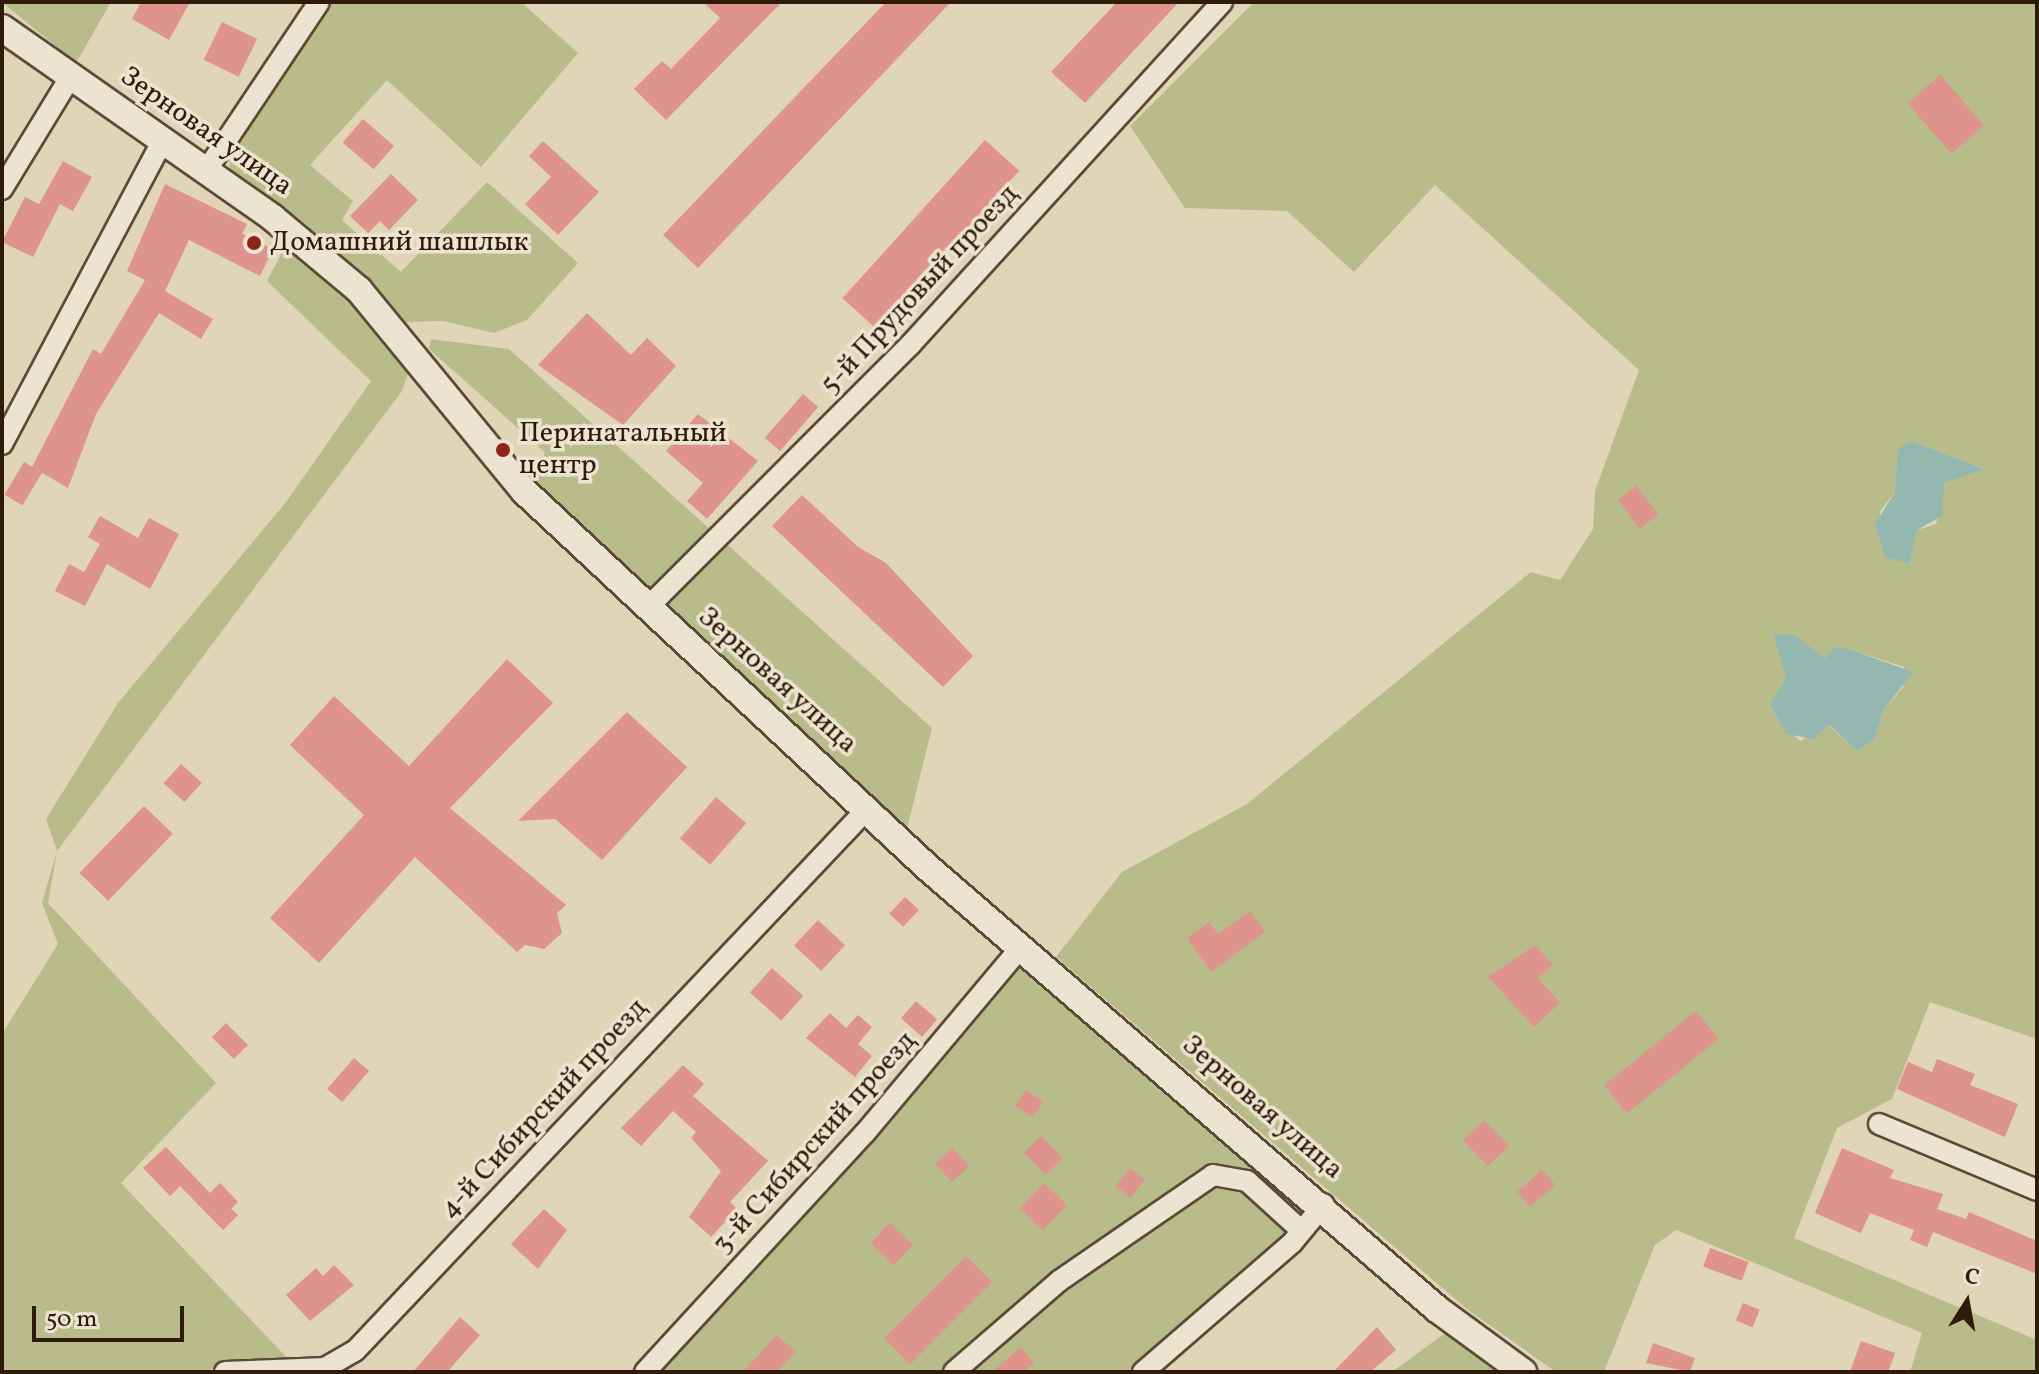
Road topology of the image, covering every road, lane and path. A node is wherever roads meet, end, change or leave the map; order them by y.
1 (319, 2) edge
2 (1222, 2) edge
3 (2, 28) edge
4 (71, 76) junction
5 (163, 140) junction
6 (206, 171) junction
7 (2, 189) edge
8 (2, 444) edge
9 (648, 607) junction
10 (868, 808) junction
11 (1021, 947) junction
12 (1879, 1124) dead end
13 (2037, 1190) edge
14 (1324, 1204) junction
15 (1302, 1231) junction
16 (225, 1372) edge
17 (645, 1372) edge
18 (954, 1372) edge
19 (1143, 1372) edge
20 (1523, 1372) edge

1 - 6 street
2 - 9 street, 5-й Прудовый проезд
3 - 4 street, Зерновая улица
4 - 5 street, Зерновая улица
4 - 7 street
5 - 6 street, Зерновая улица
5 - 8 street
6 - 9 street, Зерновая улица
9 - 10 street, Зерновая улица
10 - 11 street, Зерновая улица
10 - 16 street, 4-й Сибирский проезд
11 - 14 street, Зерновая улица
11 - 17 street, 3-й Сибирский проезд
12 - 13 street
14 - 15 street
14 - 20 street, Зерновая улица
15 - 18 street
15 - 19 street

